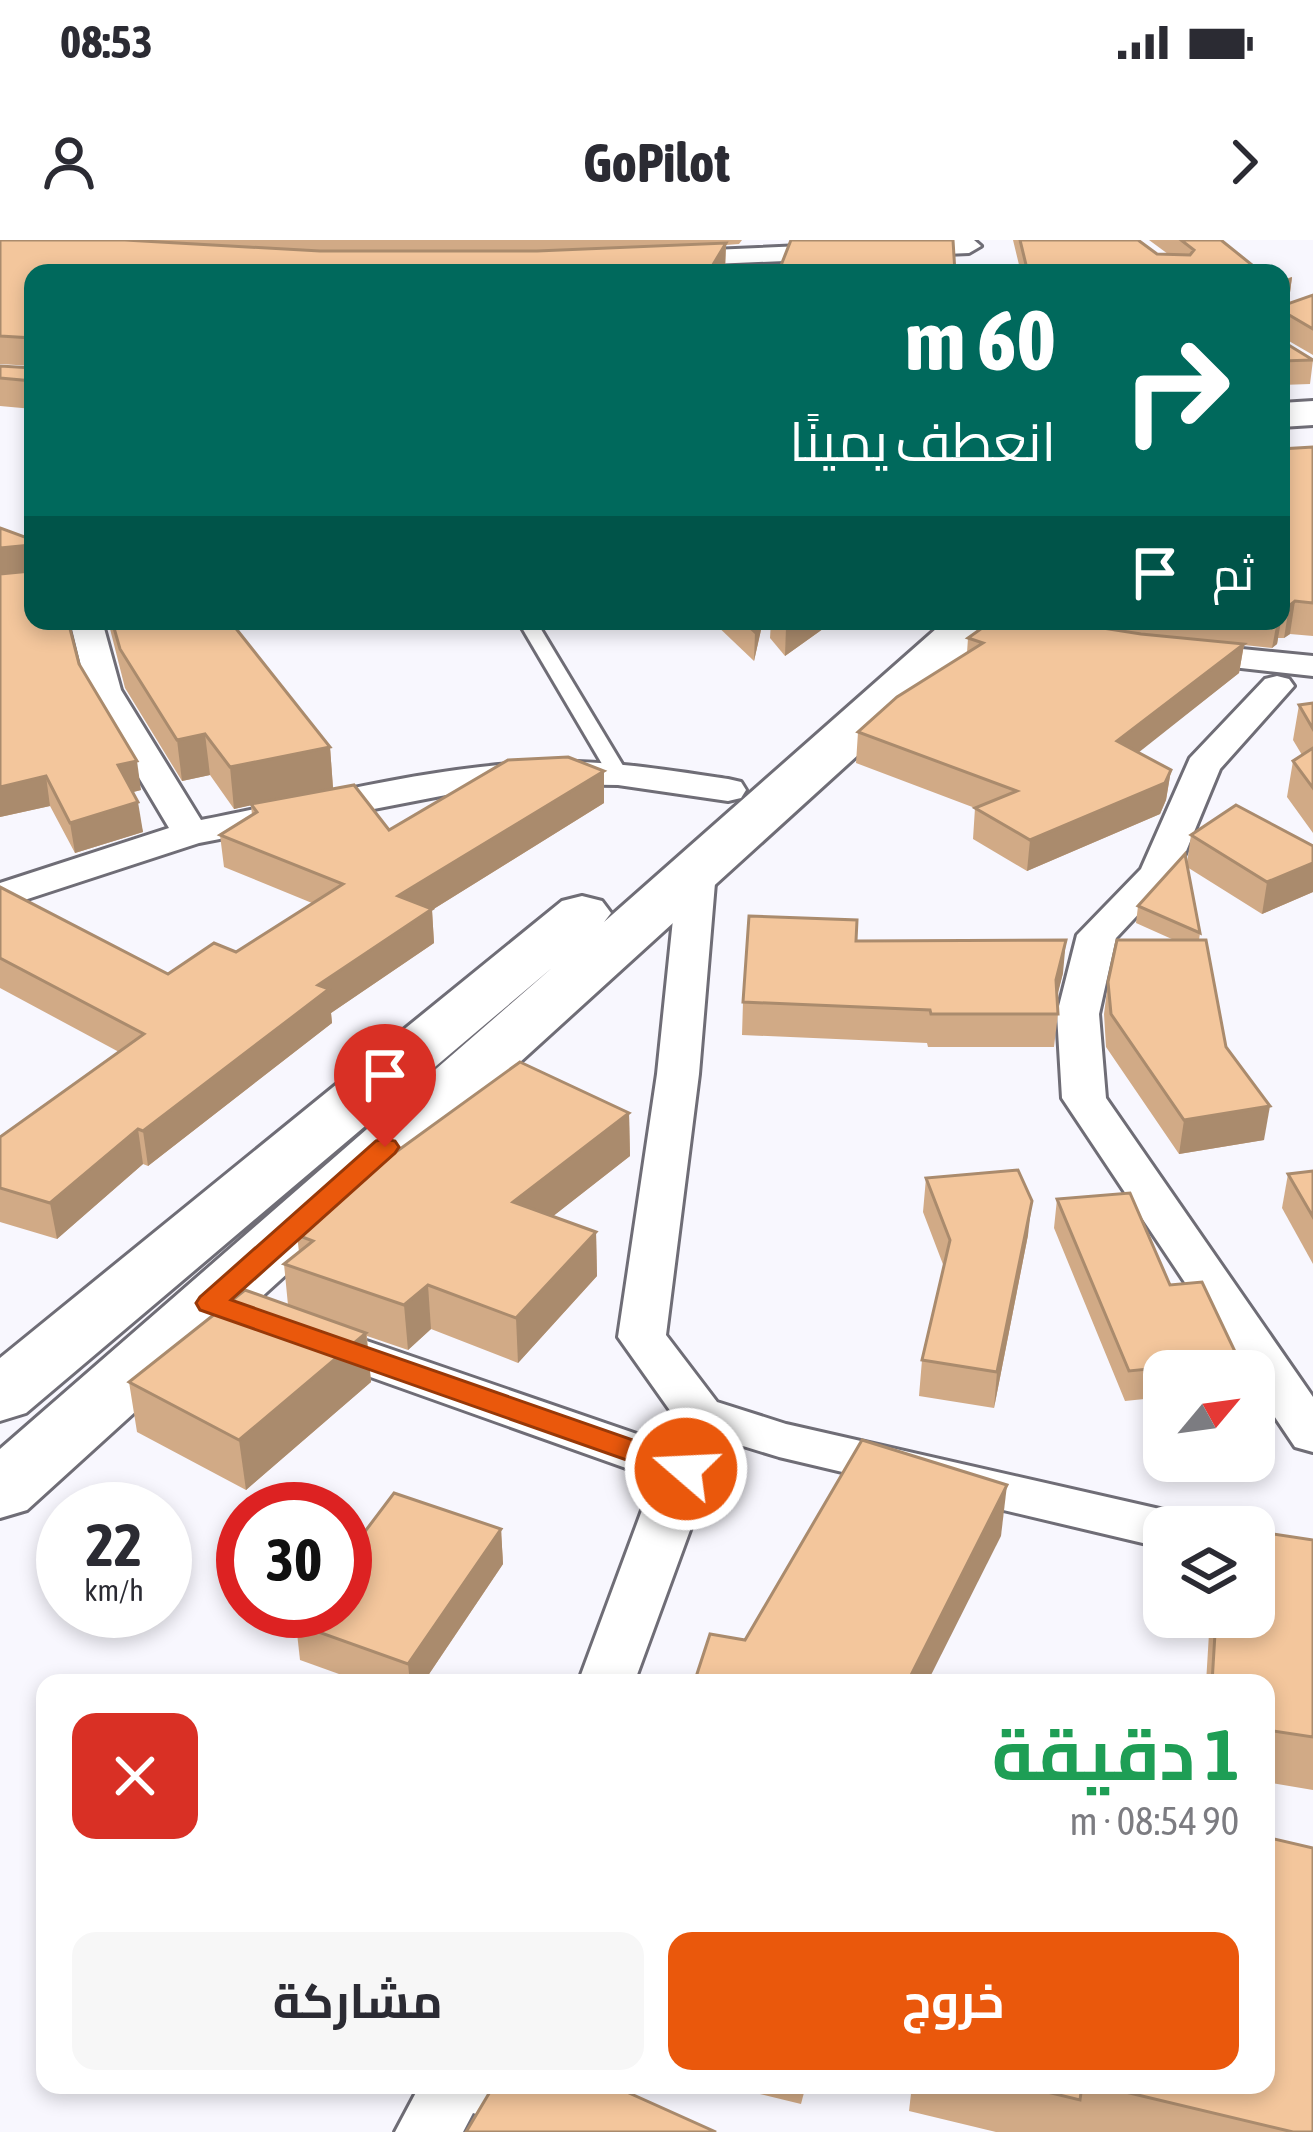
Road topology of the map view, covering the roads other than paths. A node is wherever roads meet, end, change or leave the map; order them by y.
1 (969, 243) edge
2 (647, 260) edge
3 (88, 630) edge
4 (532, 630) edge
5 (967, 630) edge
6 (977, 630) edge
7 (1149, 650) edge
8 (1301, 681) edge
9 (618, 774) junction
10 (728, 790) junction
11 (191, 833) junction
12 (697, 871) junction
13 (0, 896) edge
14 (210, 1303) junction
15 (0, 1396) edge
16 (699, 1414) junction
17 (1313, 1435) edge
18 (686, 1469) junction
19 (0, 1491) edge
20 (1143, 1524) edge
21 (609, 1674) edge
22 (450, 2094) edge
23 (503, 2094) edge
24 (428, 2132) edge
25 (619, 2132) edge

1 - 2 street
3 - 11 street
4 - 9 lane
5 - 10 main road
6 - 12 main road
7 - 8 street
8 - 17 street
9 - 10 street
9 - 11 street
10 - 15 main road
11 - 13 street
12 - 14 main road
12 - 16 street
14 - 18 street
14 - 19 main road
16 - 18 street
16 - 20 street
18 - 21 street
22 - 24 street
23 - 25 street

